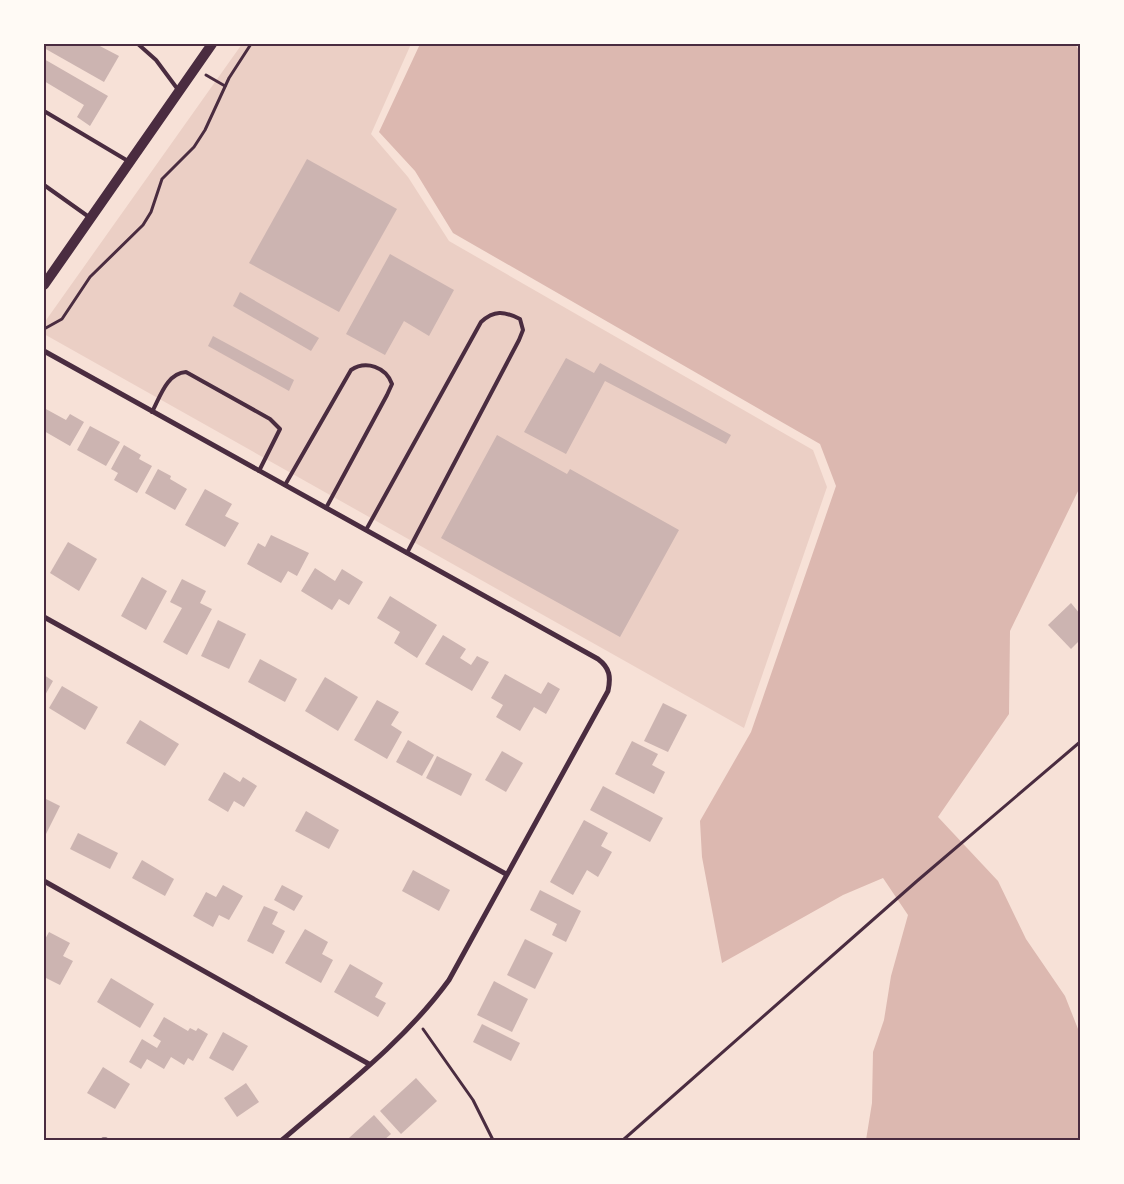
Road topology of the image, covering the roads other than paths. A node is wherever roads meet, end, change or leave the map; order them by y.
1 (138, 44) edge
2 (212, 44) edge
3 (179, 92) junction
4 (44, 111) edge
5 (130, 162) junction
6 (44, 185) edge
7 (91, 218) junction
8 (44, 286) edge
9 (44, 351) edge
10 (152, 412) junction
11 (260, 471) junction
12 (285, 485) junction
13 (326, 508) junction
14 (366, 530) junction
15 (407, 552) junction
16 (44, 616) edge
17 (506, 874) junction
18 (44, 881) edge
19 (369, 1064) junction
20 (103, 1140) edge
21 (106, 1140) edge
22 (282, 1140) edge

1 - 3 lane
2 - 3 main road
3 - 5 main road
4 - 5 lane
5 - 7 main road
6 - 7 lane
7 - 8 main road
9 - 10 street
10 - 11 street
10 - 11 lane
11 - 12 street
12 - 13 street
12 - 13 lane
13 - 14 street
14 - 15 street
14 - 15 lane
15 - 17 street
16 - 17 street
17 - 19 street
18 - 19 street
19 - 22 street
20 - 21 street

